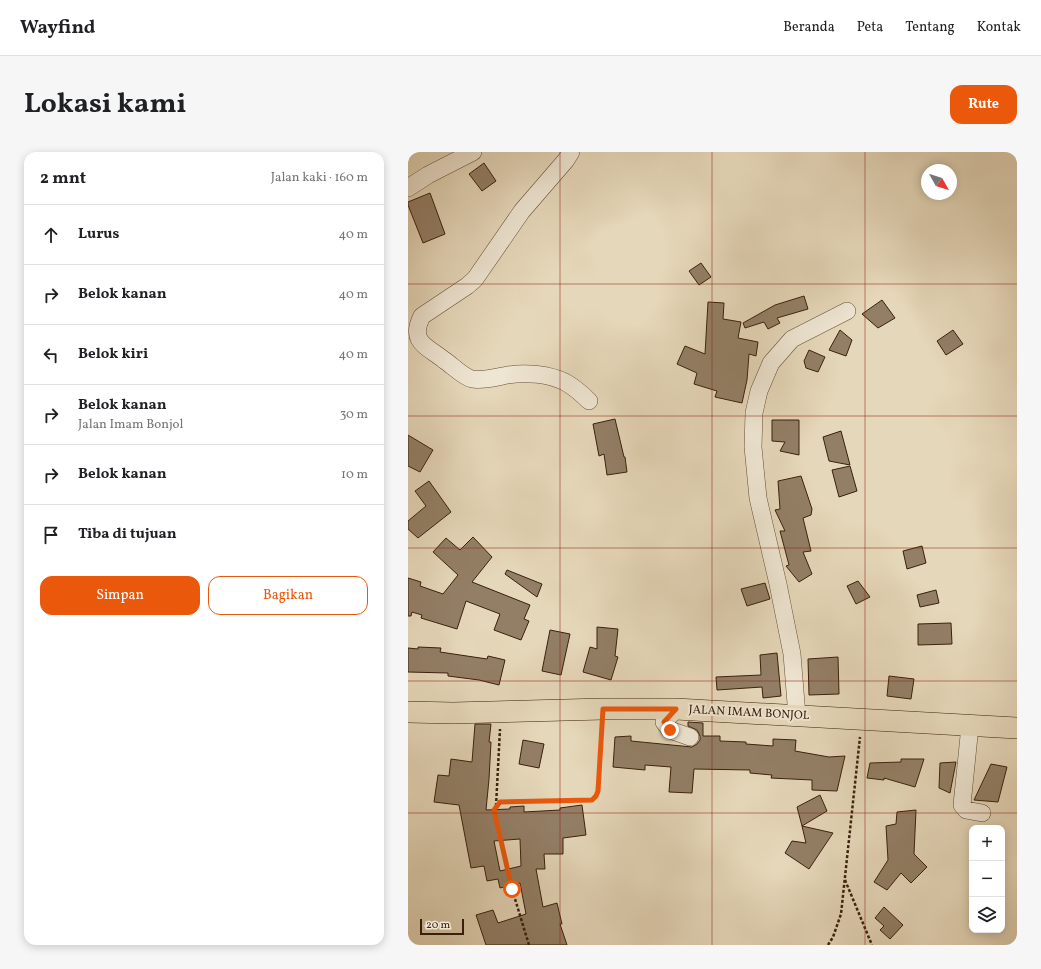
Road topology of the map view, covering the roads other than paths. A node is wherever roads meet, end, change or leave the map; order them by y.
1 (473, 152) edge
2 (571, 152) edge
3 (408, 188) edge
4 (846, 311) dead end
5 (589, 401) dead end
6 (676, 709) junction
7 (408, 712) edge
8 (797, 716) junction
9 (970, 726) junction
10 (1017, 728) edge
11 (690, 737) dead end
12 (982, 814) dead end

1 - 3 street
2 - 5 street
4 - 8 street
6 - 7 main road, JALAN IMAM BONJOL
6 - 8 main road, JALAN IMAM BONJOL
6 - 11 street
8 - 9 main road, JALAN IMAM BONJOL
9 - 10 main road, JALAN IMAM BONJOL
9 - 12 street

